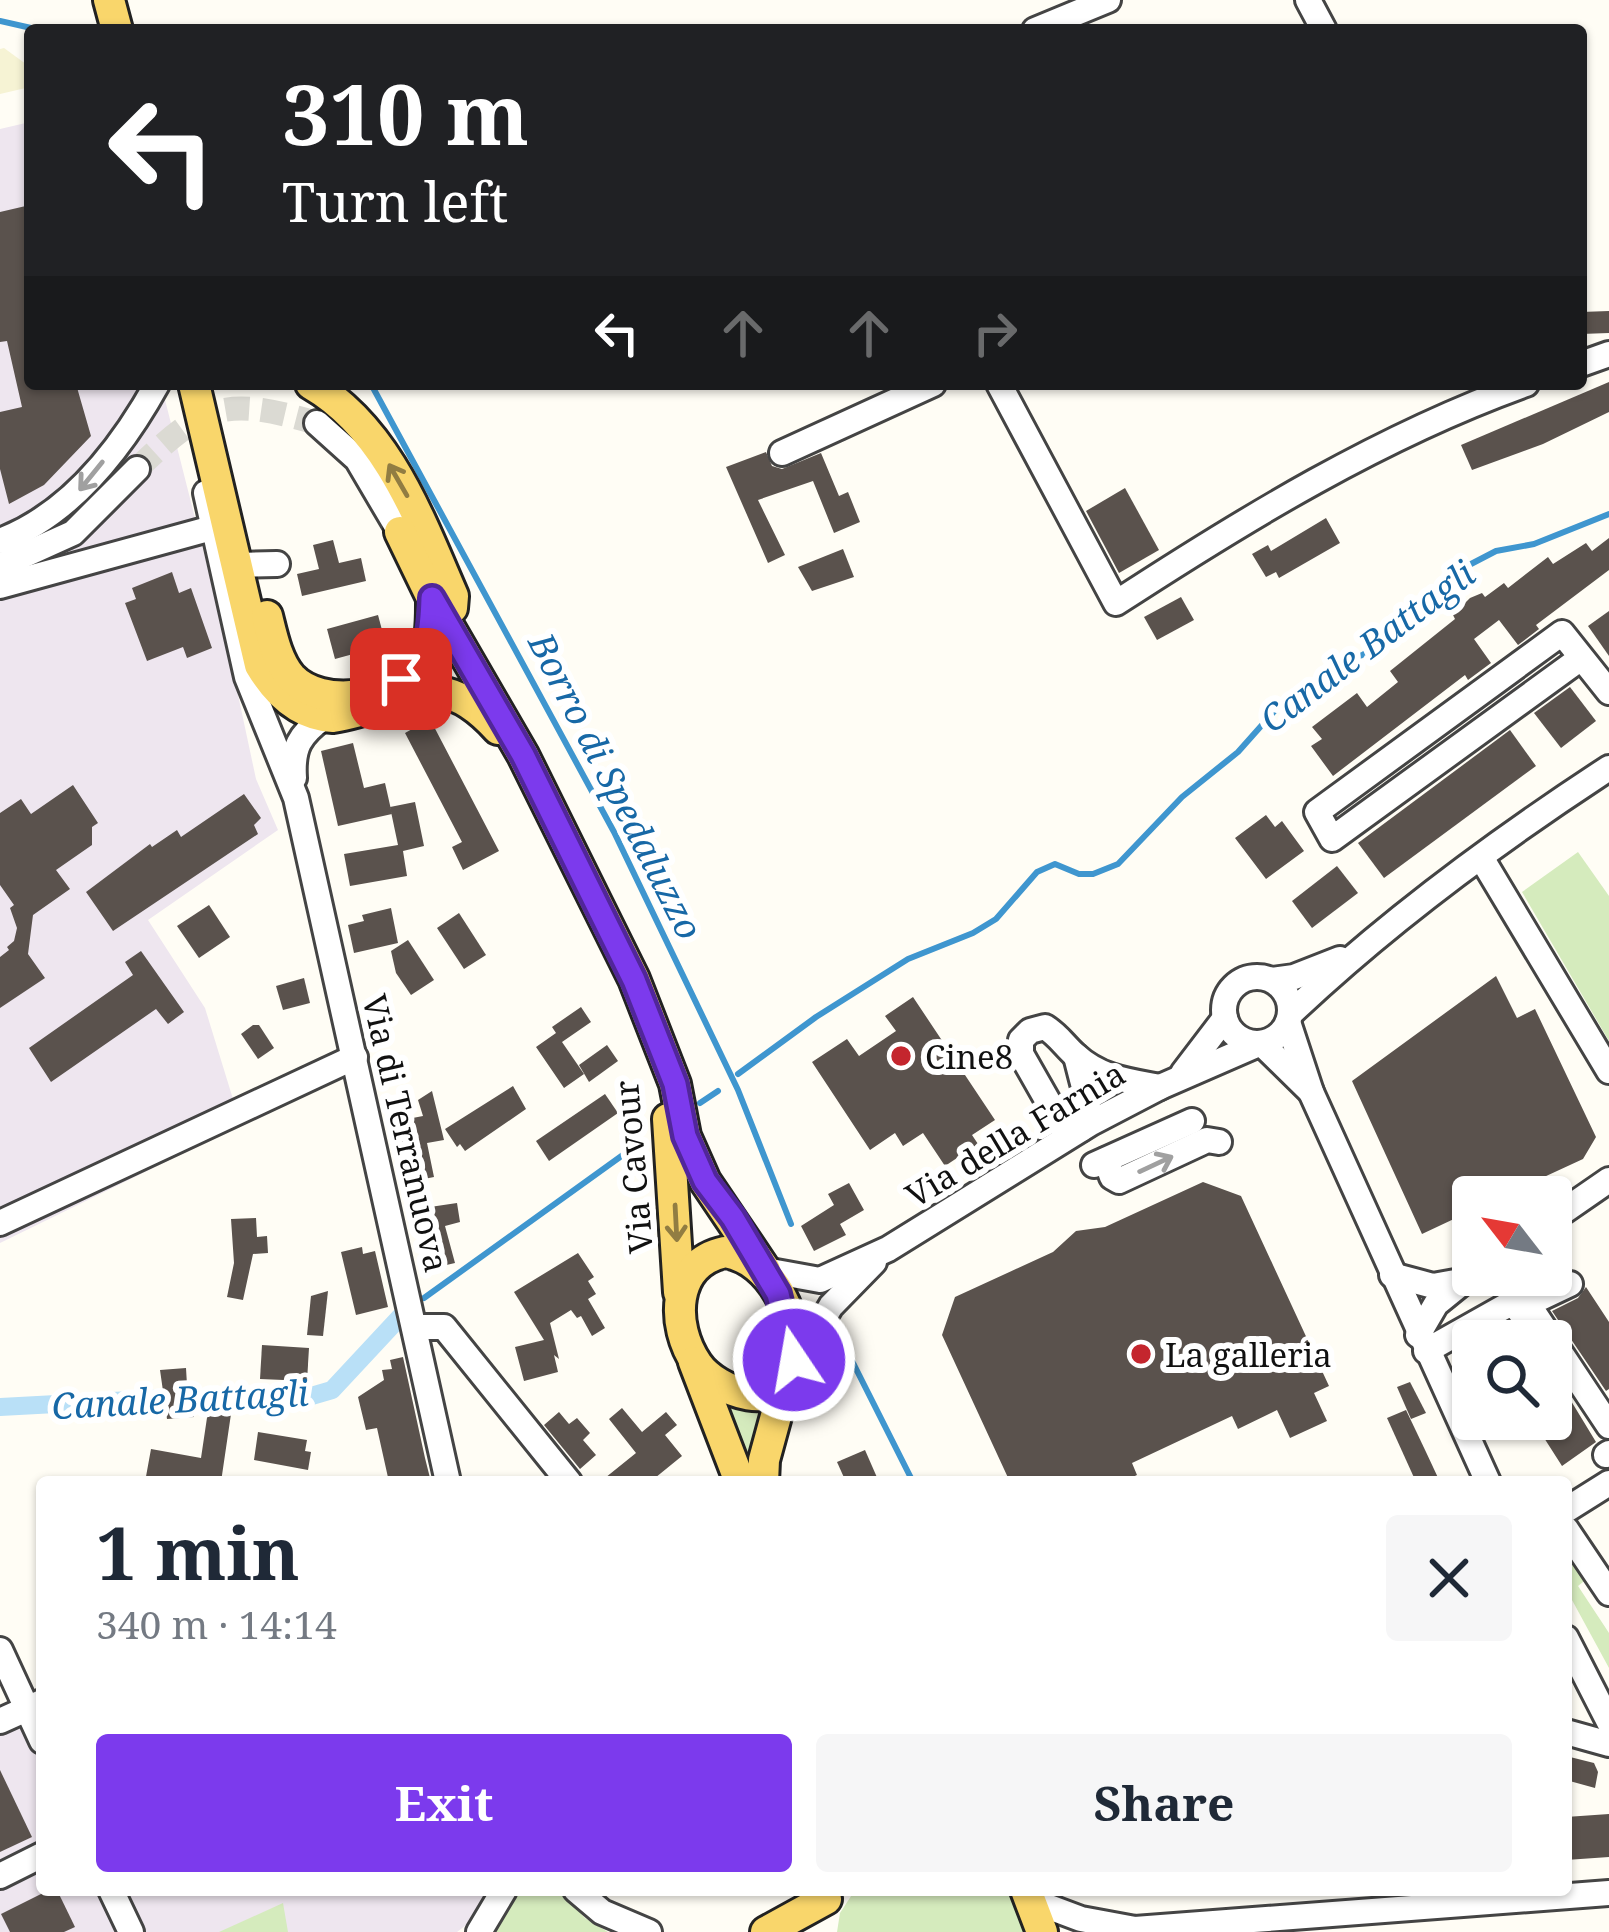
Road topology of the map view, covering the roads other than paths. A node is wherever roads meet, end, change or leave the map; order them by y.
1 (1108, 0) edge
2 (1050, 24) edge
3 (154, 390) edge
4 (194, 390) edge
5 (195, 390) edge
6 (212, 390) edge
7 (320, 390) tunnel mouth
8 (920, 390) edge
9 (1002, 390) edge
10 (1507, 390) edge
11 (316, 423) tunnel mouth
12 (782, 453) dead end
13 (137, 469) tunnel mouth
14 (212, 528) junction
15 (400, 532) joint
16 (0, 541) edge
17 (257, 565) junction
18 (0, 566) edge
19 (0, 586) edge
20 (432, 598) junction
21 (452, 626) junction
22 (1581, 658) junction
23 (1607, 684) edge
24 (324, 717) junction
25 (523, 755) junction
26 (1609, 768) edge
27 (296, 799) junction
28 (1481, 859) junction
29 (1359, 951) junction
30 (1272, 980) junction
31 (1225, 1018) junction
32 (1289, 1018) junction
33 (653, 1024) junction
34 (1261, 1043) junction
35 (1076, 1056) junction
36 (355, 1058) junction
37 (1609, 1071) edge
38 (1169, 1083) junction
39 (1311, 1092) junction
40 (1192, 1120) dead end
41 (1071, 1128) junction
42 (1219, 1142) dead end
43 (1609, 1180) edge
44 (1572, 1206) edge
45 (733, 1218) junction
46 (0, 1223) edge
47 (888, 1249) junction
48 (765, 1270) junction
49 (839, 1271) junction
50 (1392, 1274) junction
51 (1452, 1281) edge
52 (1452, 1290) edge
53 (1545, 1296) edge
54 (680, 1303) junction
55 (1474, 1320) edge
56 (1526, 1320) edge
57 (416, 1327) junction
58 (1452, 1330) edge
59 (1422, 1343) junction
60 (690, 1350) junction
61 (788, 1378) junction
62 (1452, 1396) edge
63 (1574, 1397) dead end
64 (1609, 1426) edge
65 (1473, 1440) edge
66 (1608, 1453) edge
67 (447, 1476) edge
68 (563, 1476) edge
69 (738, 1476) edge
70 (763, 1476) edge
71 (1486, 1476) edge
72 (1609, 1483) edge
73 (1572, 1506) edge
74 (1572, 1538) edge
75 (1609, 1593) edge
76 (0, 1650) edge
77 (1572, 1650) edge
78 (34, 1705) edge
79 (0, 1721) edge
80 (1609, 1722) edge
81 (1572, 1734) edge
82 (1609, 1744) edge
83 (36, 1841) edge
84 (0, 1857) edge
85 (36, 1858) edge
86 (0, 1876) edge
87 (1609, 1893) edge
88 (115, 1896) edge
89 (500, 1896) edge
90 (583, 1896) edge
91 (826, 1896) edge
92 (828, 1896) edge
93 (1029, 1896) edge
94 (1031, 1896) edge
95 (1569, 1896) edge
96 (1572, 1896) edge
97 (1380, 1910) junction
98 (1132, 1930) edge
99 (131, 1932) edge
100 (479, 1932) edge
101 (649, 1932) edge
102 (766, 1932) edge
103 (816, 1932) edge
104 (1042, 1932) edge
105 (1407, 1932) edge

1 - 2 street
3 -> 16 street
4 - 14 street, Via di Terranuova
5 - 17 main road
6 - 17 main road
21 -> 7 main road, Via Cavour
8 - 12 street
9 - 10 street
11 - 15 street
13 - 18 street
14 - 19 street
14 - 27 street, Via di Terranuova
15 - 20 main road, Via Cavour
17 - 20 main road
17 - 24 main road
20 - 21 main road, Via Cavour
21 - 25 main road, Via Cavour
22 - 22 street
22 - 23 street
24 - 25 main road
24 - 27 street, Via di Terranuova
25 - 33 main road, Via Cavour
26 - 28 street, Via della Farnia
27 - 36 street, Via di Terranuova
28 - 29 street, Via della Farnia
28 - 37 street
29 - 30 street, Via della Farnia
29 - 32 street, Via della Farnia
30 - 31 street, Via della Farnia
30 - 32 street
31 - 34 street
31 - 38 street, Via della Farnia
32 - 34 street, Via della Farnia
32 - 39 street
33 - 45 main road, Via Cavour
33 -> 54 main road, Via Cavour
34 - 38 street, Via della Farnia
34 - 39 street
35 - 38 street
35 - 41 street
35 - 41 street
36 - 46 street
36 - 57 street, Via di Terranuova
38 - 41 street, Via della Farnia
39 - 50 street
40 -> 42 street
41 - 47 street, Via della Farnia
43 - 44 street
45 - 48 main road, Via Cavour
45 - 49 street
47 - 49 street, Via della Farnia
47 - 61 street, Via della Farnia
48 - 49 street, Via della Farnia
48 - 54 main road, Via Cavour
48 - 61 main road, Via Cavour
50 - 51 street
50 - 59 street
52 - 59 street
53 - 64 street
54 - 60 main road, Via Cavour
55 - 56 street
57 - 67 street, Via di Terranuova
57 - 68 street
58 - 59 street
59 - 62 street
60 - 61 main road
60 - 69 main road, Via Cavour
61 - 70 main road, Via Cavour
63 - 66 street
65 - 71 street
72 - 73 street
74 - 75 street
76 - 78 street
77 - 80 street
78 - 79 street
81 - 82 street
83 - 84 street
85 - 86 street
87 - 96 street
88 - 99 street
89 - 100 street
90 - 101 street
91 - 102 main road
92 - 103 main road
93 - 104 main road
94 - 98 street
95 - 97 street
97 - 98 street
97 - 105 street

